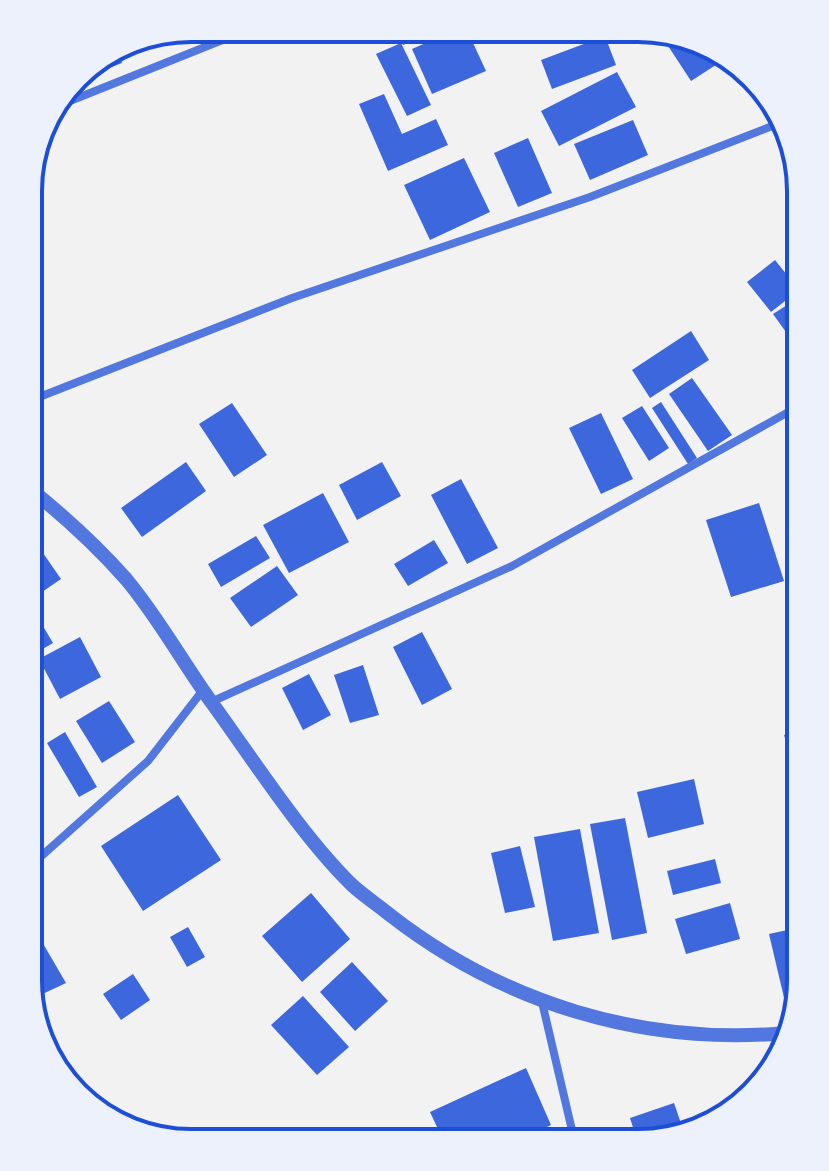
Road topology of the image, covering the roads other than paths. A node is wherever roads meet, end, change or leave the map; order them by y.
1 (218, 42) edge
2 (73, 100) edge
3 (772, 126) edge
4 (42, 396) edge
5 (787, 413) edge
6 (42, 498) edge
7 (207, 696) junction
8 (42, 856) edge
9 (542, 1002) junction
10 (777, 1033) edge
11 (572, 1129) edge

1 - 2 street
3 - 4 street
5 - 7 street
6 - 7 street
7 - 8 street
7 - 9 street
9 - 10 street
9 - 11 street

